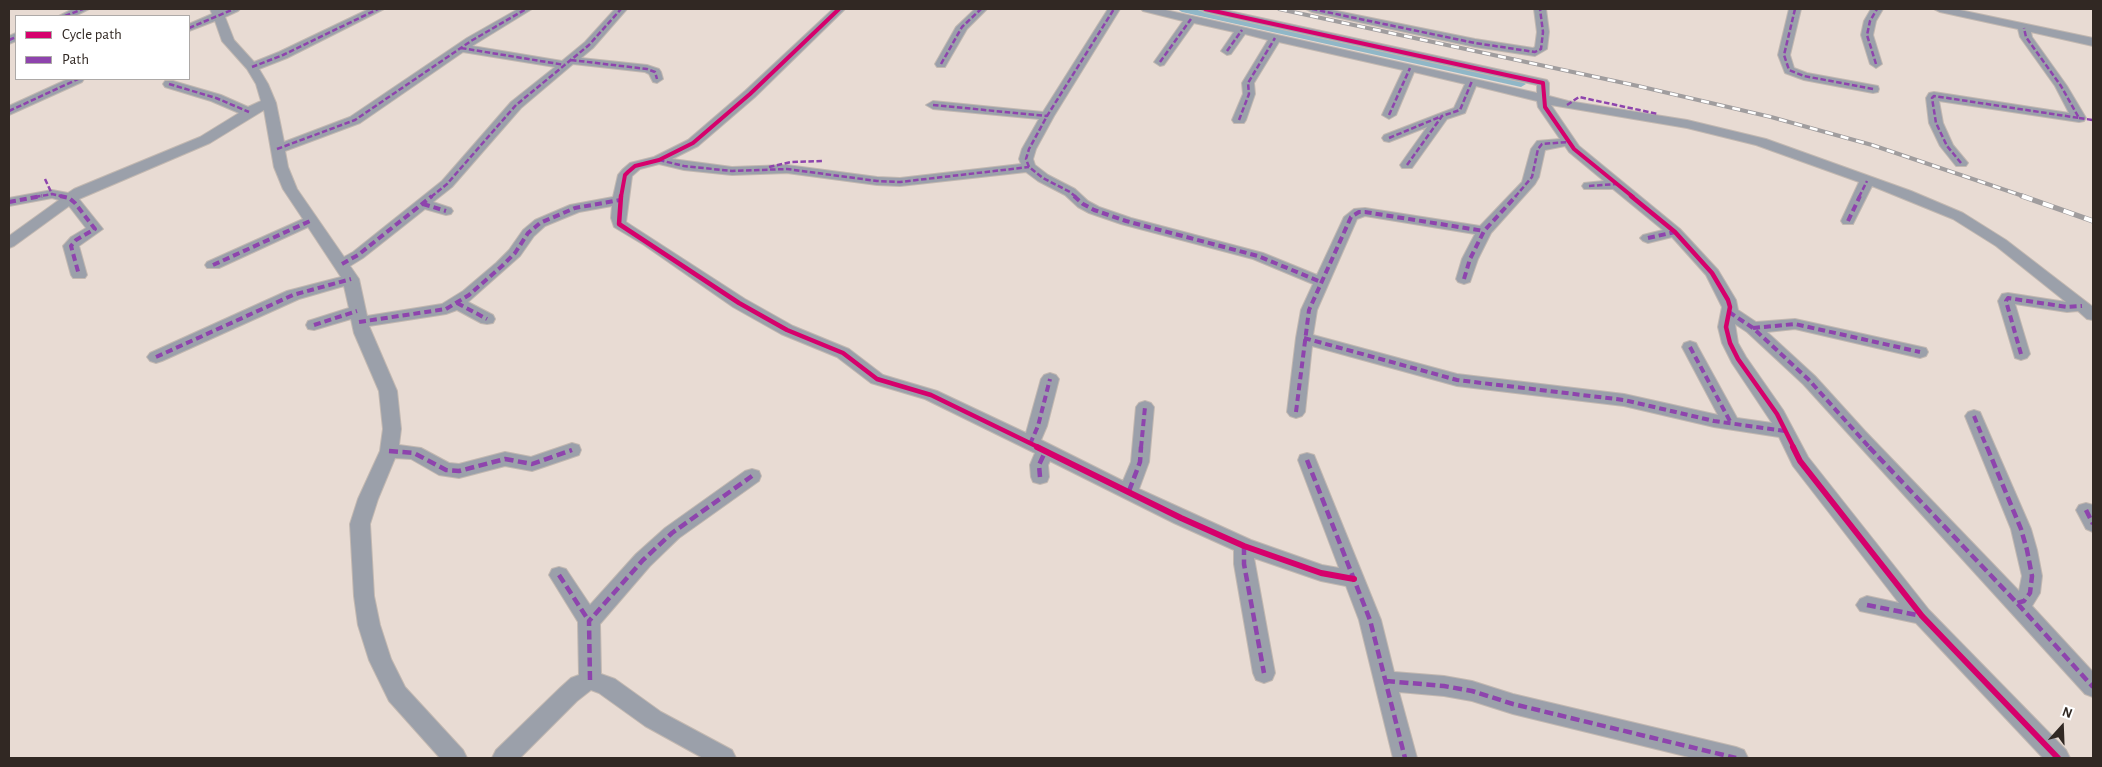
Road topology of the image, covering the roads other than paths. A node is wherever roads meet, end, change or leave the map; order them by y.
1 (84, 9) edge
2 (234, 9) edge
3 (378, 9) edge
4 (526, 9) edge
5 (621, 9) edge
6 (840, 9) edge
7 (981, 9) edge
8 (1114, 9) edge
9 (1147, 9) edge
10 (1204, 9) edge
11 (1312, 9) edge
12 (1540, 9) edge
13 (1794, 9) edge
14 (1877, 9) edge
15 (1940, 9) edge
16 (217, 13) edge
17 (68, 15) edge
18 (1192, 19) junction
19 (190, 27) edge
20 (2024, 28) junction
21 (1242, 30) junction
22 (1275, 38) junction
23 (2093, 42) edge
24 (461, 48) junction
25 (1227, 51) dead end
26 (1160, 62) dead end
27 (568, 63) junction
28 (941, 64) dead end
29 (1876, 64) dead end
30 (252, 68) junction
31 (1410, 68) junction
32 (657, 79) dead end
33 (76, 80) edge
34 (1472, 82) junction
35 (169, 84) dead end
36 (1872, 89) dead end
37 (1542, 98) junction
38 (269, 104) junction
39 (933, 105) dead end
40 (1567, 105) junction
41 (9, 111) edge
42 (249, 112) junction
43 (1658, 114) dead end
44 (1389, 115) dead end
45 (1047, 116) junction
46 (1442, 116) junction
47 (2079, 118) junction
48 (1239, 120) dead end
49 (2093, 120) edge
50 (1389, 138) dead end
51 (1568, 142) junction
52 (277, 149) junction
53 (658, 160) junction
54 (823, 162) dead end
55 (1961, 163) dead end
56 (1407, 165) dead end
57 (1028, 167) junction
58 (765, 170) junction
59 (45, 179) dead end
60 (1867, 181) junction
61 (1617, 184) junction
62 (1589, 186) dead end
63 (52, 194) junction
64 (69, 198) junction
65 (620, 200) junction
66 (9, 202) edge
67 (423, 204) junction
68 (446, 211) dead end
69 (310, 221) junction
70 (1848, 221) dead end
71 (1484, 231) junction
72 (1675, 232) junction
73 (1648, 238) dead end
74 (9, 243) edge
75 (342, 264) junction
76 (213, 266) dead end
77 (79, 275) dead end
78 (351, 279) junction
79 (1464, 279) dead end
80 (1321, 282) junction
81 (457, 303) junction
82 (2088, 310) edge
83 (1729, 312) junction
84 (358, 316) junction
85 (487, 319) dead end
86 (314, 325) dead end
87 (1753, 328) junction
88 (1304, 338) junction
89 (1690, 347) dead end
90 (1920, 352) dead end
91 (2022, 354) dead end
92 (156, 357) dead end
93 (1050, 379) dead end
94 (1145, 407) dead end
95 (1296, 412) dead end
96 (1974, 416) dead end
97 (1731, 423) junction
98 (1785, 432) junction
99 (1038, 448) junction
100 (572, 450) dead end
101 (389, 451) junction
102 (1307, 460) dead end
103 (752, 476) dead end
104 (1040, 477) dead end
105 (1129, 491) junction
106 (1244, 546) junction
107 (559, 575) dead end
108 (1354, 579) junction
109 (2017, 604) junction
110 (1867, 606) dead end
111 (1922, 616) junction
112 (589, 621) junction
113 (1264, 673) dead end
114 (590, 680) junction
115 (1386, 681) junction
116 (2093, 687) edge
117 (455, 758) edge
118 (504, 758) edge
119 (724, 758) edge
120 (1405, 758) edge
121 (1736, 758) edge
122 (2058, 758) edge

1 - 17 street
2 - 16 street
3 - 30 street
4 - 24 street
5 - 27 street
6 - 53 street
7 - 28 street
8 - 45 street
9 - 18 street
10 - 37 street
11 - 12 street
13 - 36 street
14 - 29 street
15 - 20 street
16 - 19 street
16 - 30 street
18 - 21 street
18 - 26 street
20 - 23 street
20 - 47 street
21 - 22 street
21 - 25 street
22 - 31 street
22 - 48 street
24 - 27 street
24 - 52 street
27 - 32 street
27 - 67 street
30 - 38 street
31 - 34 street
31 - 44 street
33 - 41 street
34 - 37 street
34 - 46 street
35 - 42 street
37 - 40 street
37 - 51 street
38 - 42 street
38 - 52 street
39 - 45 street
40 - 43 street
40 - 60 street
42 - 64 street
45 - 57 street
46 - 50 street
46 - 56 street
47 - 49 street
47 - 55 street
51 - 61 street
51 - 71 street
52 - 69 street
53 - 58 street
53 - 65 street
54 - 58 street
57 - 58 street
57 - 80 street
59 - 63 street
60 - 70 street
60 - 82 street
61 - 62 street
61 - 72 street
63 - 64 street
63 - 66 street
64 - 74 street
64 - 77 street
65 - 81 street
65 - 99 street
67 - 68 street
67 - 75 street
69 - 75 street
69 - 76 street
71 - 79 street
71 - 80 street
72 - 73 street
72 - 83 street
75 - 78 street
78 - 84 street
78 - 92 street
80 - 88 street
81 - 84 street
81 - 85 street
82 - 91 street
83 - 87 street
83 - 98 street
84 - 86 street
84 - 101 street
87 - 90 street
87 - 109 street
88 - 95 street
88 - 97 street
89 - 97 street
93 - 99 street
94 - 105 street
96 - 109 street
97 - 98 street
98 - 111 street
99 - 104 street
99 - 105 street
100 - 101 street
101 - 117 street
102 - 108 street
103 - 112 street
105 - 106 street
106 - 108 street
106 - 113 street
107 - 112 street
108 - 115 street
109 - 116 street
110 - 111 street
111 - 122 street
112 - 114 street
114 - 118 street
114 - 119 street
115 - 120 street
115 - 121 street

